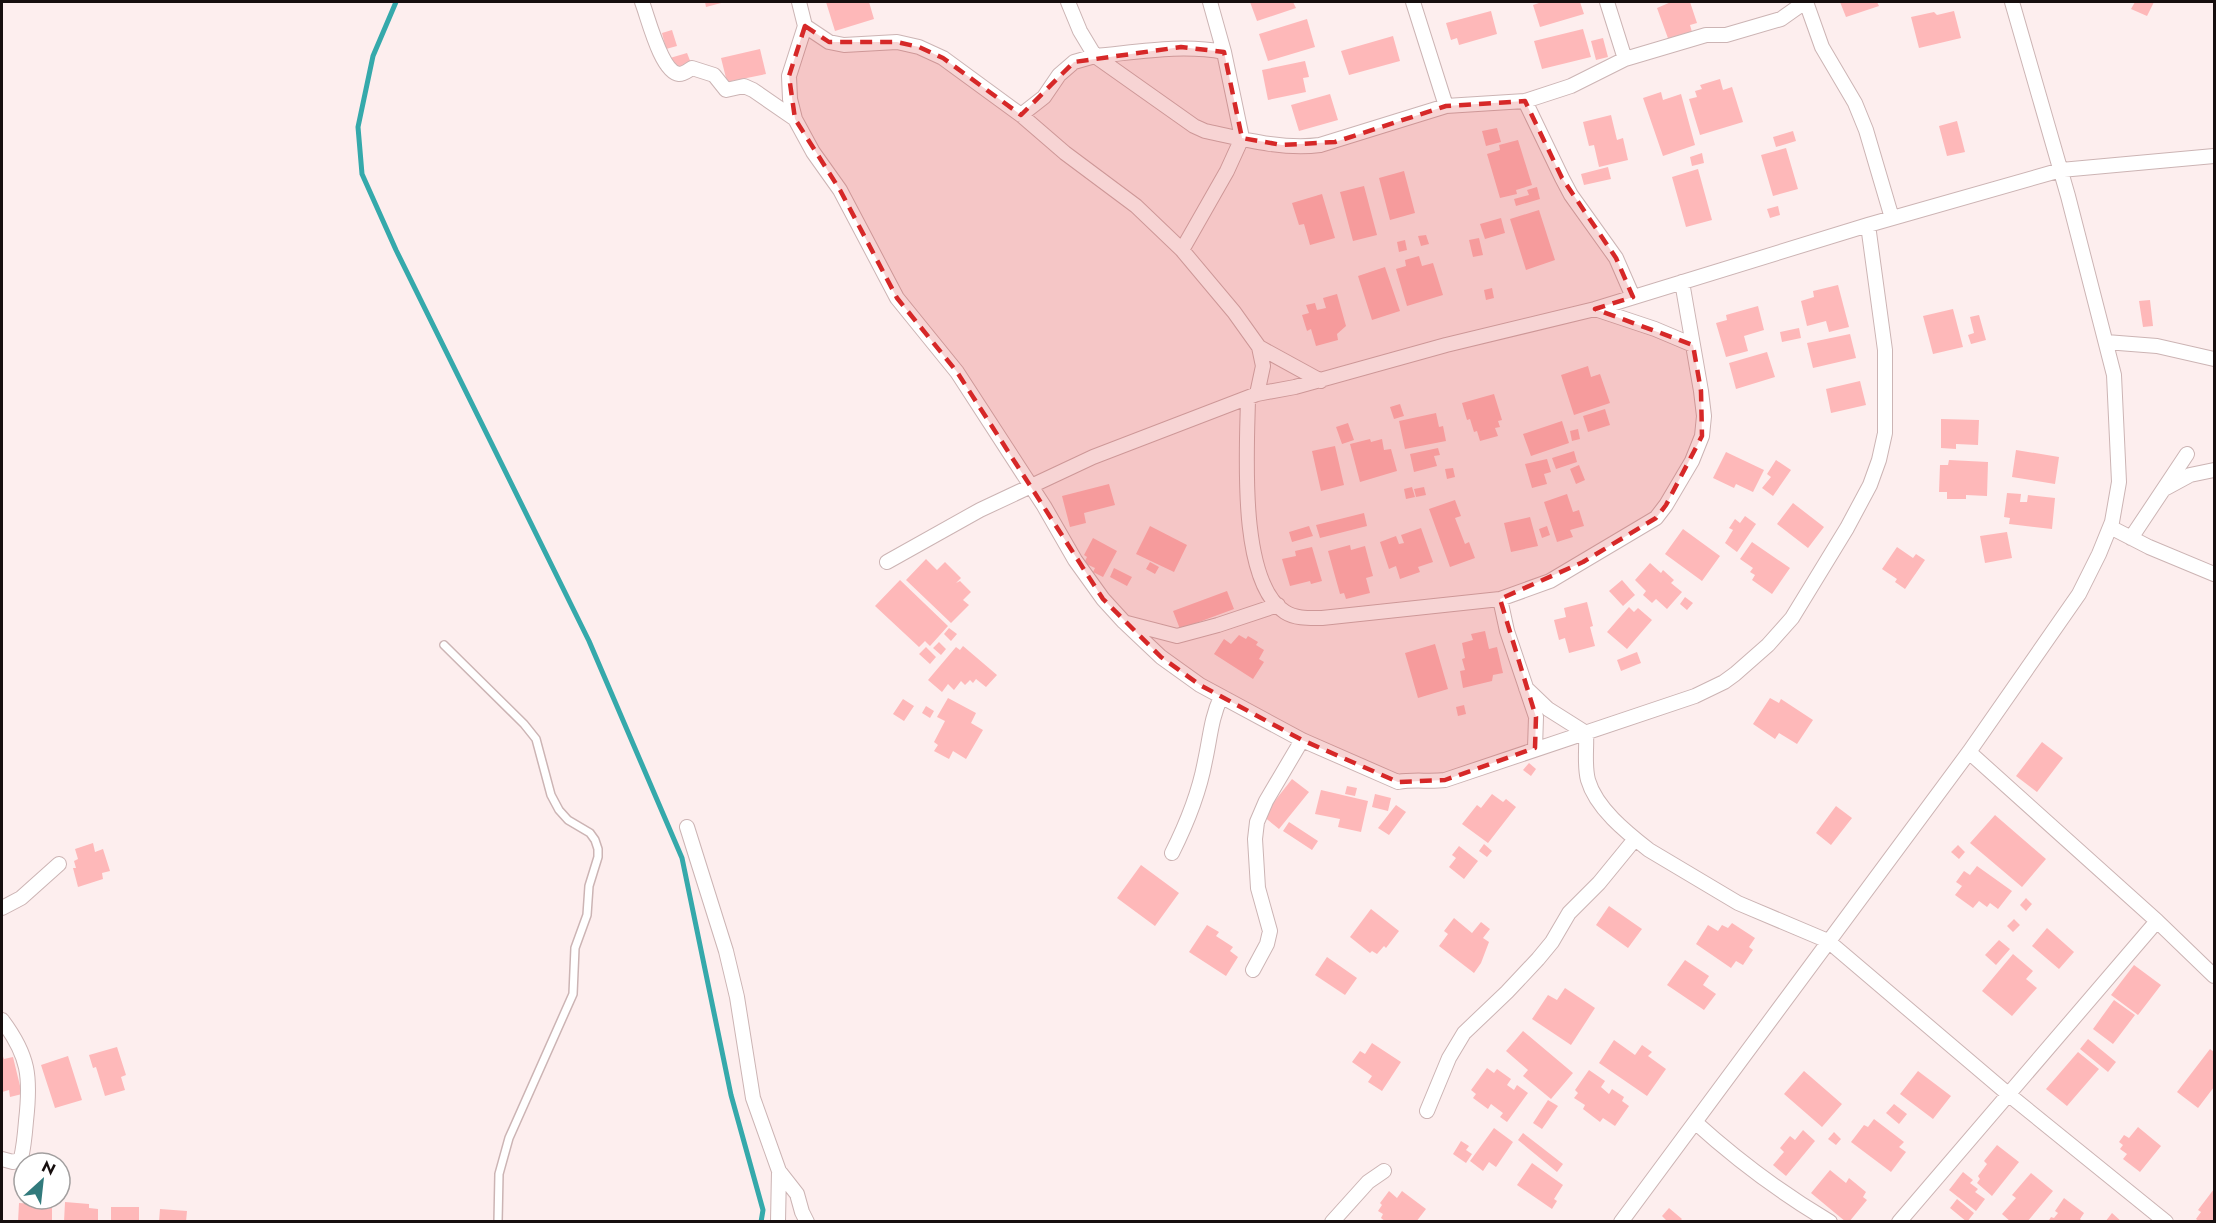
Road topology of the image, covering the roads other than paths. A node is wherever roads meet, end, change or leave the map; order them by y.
1 (642, 2) edge
2 (799, 2) edge
3 (1068, 2) edge
4 (1210, 2) edge
5 (1413, 2) edge
6 (1607, 2) edge
7 (1805, 2) edge
8 (2012, 2) edge
9 (805, 26) junction
10 (1224, 52) junction
11 (1095, 56) junction
12 (1625, 59) junction
13 (1525, 101) junction
14 (1446, 106) junction
15 (1021, 115) junction
16 (795, 119) junction
17 (1242, 138) junction
18 (2214, 156) edge
19 (2061, 170) junction
20 (1892, 218) junction
21 (1868, 225) junction
22 (1182, 250) junction
23 (1682, 282) junction
24 (1633, 297) junction
25 (1595, 309) junction
26 (2106, 342) junction
27 (1693, 345) junction
28 (1259, 347) junction
29 (2214, 359) edge
30 (1321, 381) junction
31 (1253, 397) junction
32 (2187, 454) dead end
33 (2214, 470) edge
34 (1031, 487) junction
35 (2162, 491) junction
36 (2110, 527) junction
37 (2131, 538) junction
38 (887, 562) dead end
39 (2214, 574) edge
40 (1500, 599) junction
41 (1278, 605) junction
42 (1124, 622) junction
43 (444, 645) dead end
44 (1526, 688) junction
45 (1221, 698) junction
46 (1586, 733) junction
47 (1302, 740) junction
48 (1534, 748) junction
49 (1969, 752) junction
50 (687, 827) dead end
51 (1635, 839) junction
52 (1172, 853) dead end
53 (59, 864) dead end
54 (2, 908) edge
55 (2157, 921) junction
56 (1828, 941) junction
57 (1252, 970) dead end
58 (2214, 976) edge
59 (2, 1020) edge
60 (2008, 1094) junction
61 (1427, 1111) dead end
62 (1695, 1122) junction
63 (2, 1159) edge
64 (779, 1171) junction
65 (1384, 1171) dead end
66 (498, 1221) edge
67 (778, 1221) edge
68 (807, 1221) edge
69 (1332, 1221) edge
70 (1621, 1221) edge
71 (1830, 1221) edge
72 (1899, 1221) edge
73 (2166, 1221) edge

1 - 16 street
2 - 9 street
3 - 11 street
4 - 10 street
5 - 14 street
6 - 12 street
7 - 12 street
7 - 20 street
8 - 19 street
9 - 15 street
9 - 16 street
10 - 11 street
10 - 17 street
11 - 15 street
11 - 17 street
12 - 13 street
13 - 14 street
13 - 24 street
14 - 17 street
15 - 22 street
16 - 34 street
17 - 22 street
18 - 19 street
19 - 20 street
19 - 26 street
20 - 21 street
21 - 23 street
21 - 46 street
22 - 28 street
23 - 24 street
23 - 27 street
24 - 25 street
25 - 27 street
25 - 30 street
26 - 29 street
26 - 36 street
27 - 40 street
28 - 30 street
28 - 31 street
30 - 31 street
31 - 34 street
31 - 41 street
32 - 35 street
33 - 35 street
34 - 38 street
34 - 42 street
35 - 37 street
36 - 37 street
36 - 49 street
37 - 39 street
40 - 41 street
40 - 44 street
41 - 42 street
42 - 45 street
43 - 66 lane
44 - 46 street
44 - 48 street
45 - 47 street
45 - 52 street
46 - 48 street
46 - 51 street
47 - 48 street
47 - 57 street
49 - 55 street
49 - 56 street
50 - 64 street
51 - 56 street
51 - 61 street
53 - 54 street
55 - 58 street
55 - 60 street
56 - 60 street
56 - 62 street
59 - 63 street
60 - 72 street
60 - 73 street
62 - 70 street
62 - 71 street
64 - 67 street
64 - 68 street
65 - 69 street

